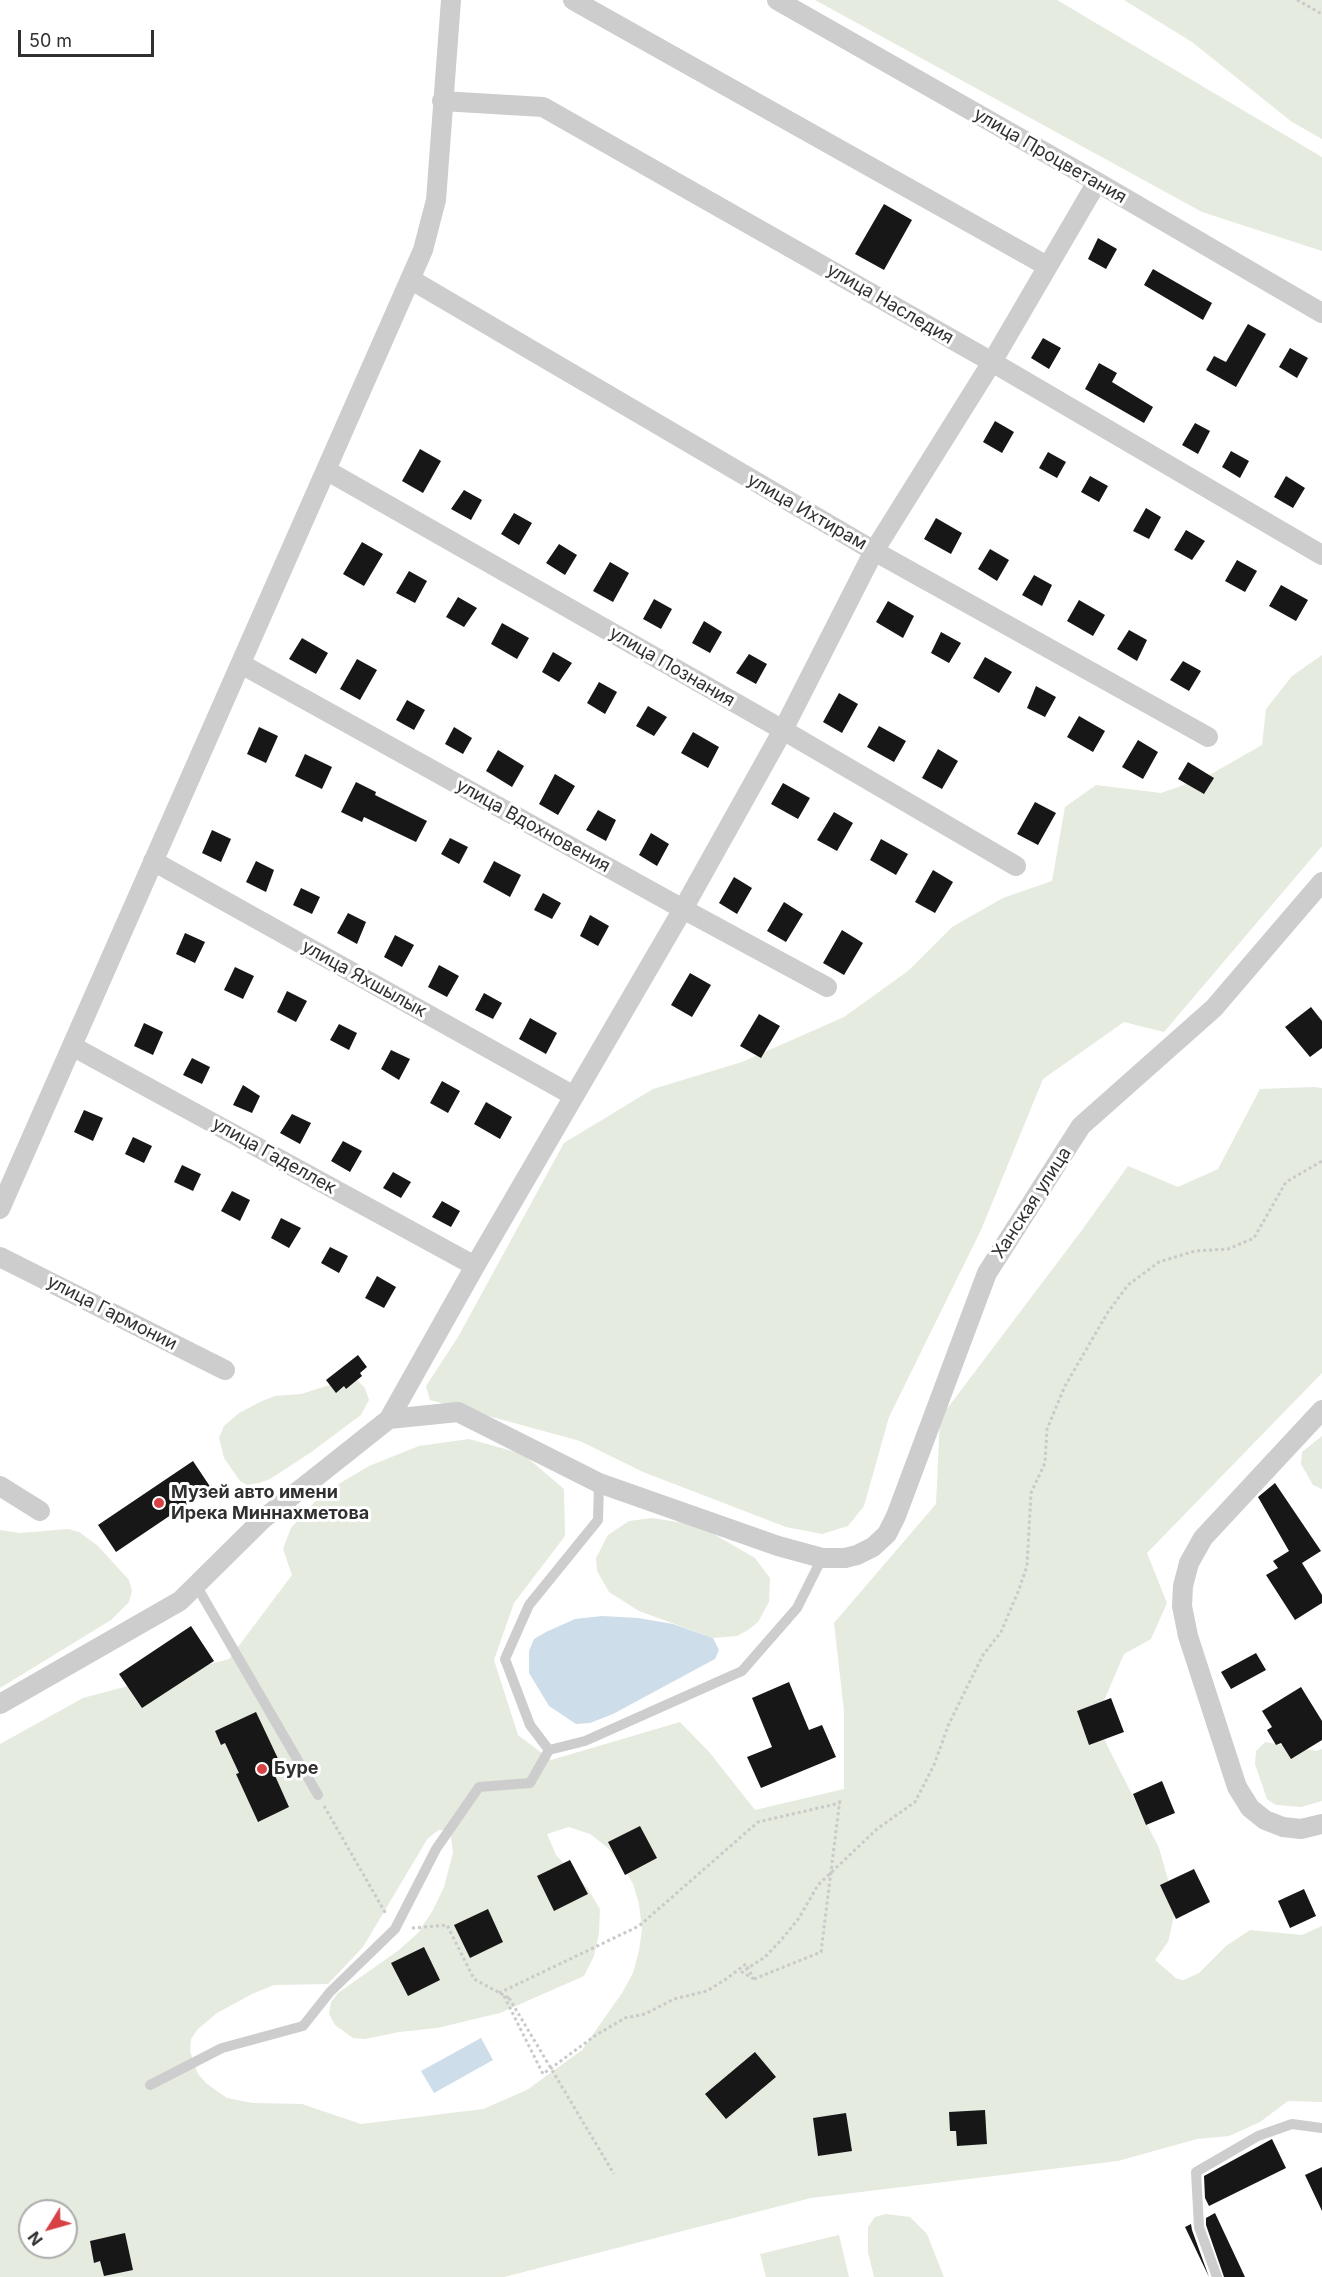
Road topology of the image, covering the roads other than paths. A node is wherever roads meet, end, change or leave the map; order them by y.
1 (451, 0) edge
2 (573, 0) edge
3 (777, 0) edge
4 (442, 101) junction
5 (1097, 182) junction
6 (1047, 266) junction
7 (410, 279) junction
8 (1322, 313) edge
9 (992, 362) junction
10 (326, 470) junction
11 (874, 551) junction
12 (1322, 555) edge
13 (241, 664) junction
14 (783, 730) junction
15 (1208, 737) dead end
16 (153, 861) junction
17 (1016, 866) dead end
18 (1322, 882) edge
19 (683, 909) junction
20 (827, 987) dead end
21 (72, 1046) junction
22 (574, 1096) junction
23 (0, 1209) edge
24 (0, 1257) edge
25 (475, 1266) junction
26 (225, 1370) dead end
27 (1322, 1410) edge
28 (389, 1419) junction
29 (598, 1483) junction
30 (0, 1486) edge
31 (40, 1511) dead end
32 (822, 1558) junction
33 (196, 1585) junction
34 (0, 1704) edge
35 (549, 1750) junction
36 (318, 1795) road end
37 (1322, 1824) edge
38 (150, 2085) dead end
39 (1322, 2128) edge
40 (1217, 2277) edge

1 - 4 street
2 - 6 street
3 - 5 street, улица Процветания
4 - 7 street
4 - 9 street, улица Наследия
5 - 6 street
5 - 8 street, улица Процветания
6 - 9 street
7 - 10 street
7 - 11 street, улица Ихтирам
9 - 11 street
9 - 12 street, улица Наследия
10 - 13 street
10 - 14 street, улица Познания
11 - 14 street
11 - 15 street, улица Ихтирам
13 - 16 street
13 - 19 street, улица Вдохновения
14 - 17 street, улица Познания
14 - 19 street
16 - 21 street
16 - 22 street, улица Яхшылык
18 - 32 street, Ханская улица
19 - 20 street, улица Вдохновения
19 - 22 street
21 - 23 street
21 - 25 street, улица Гаделлек
22 - 25 street
24 - 26 street, улица Гармонии
25 - 28 street
27 - 37 street
28 - 29 street, Ханская улица
28 - 33 street
29 - 32 street, Ханская улица
29 - 35 lane
30 - 31 street
32 - 35 lane
33 - 34 street
33 - 36 lane
35 - 38 lane
39 - 40 lane

